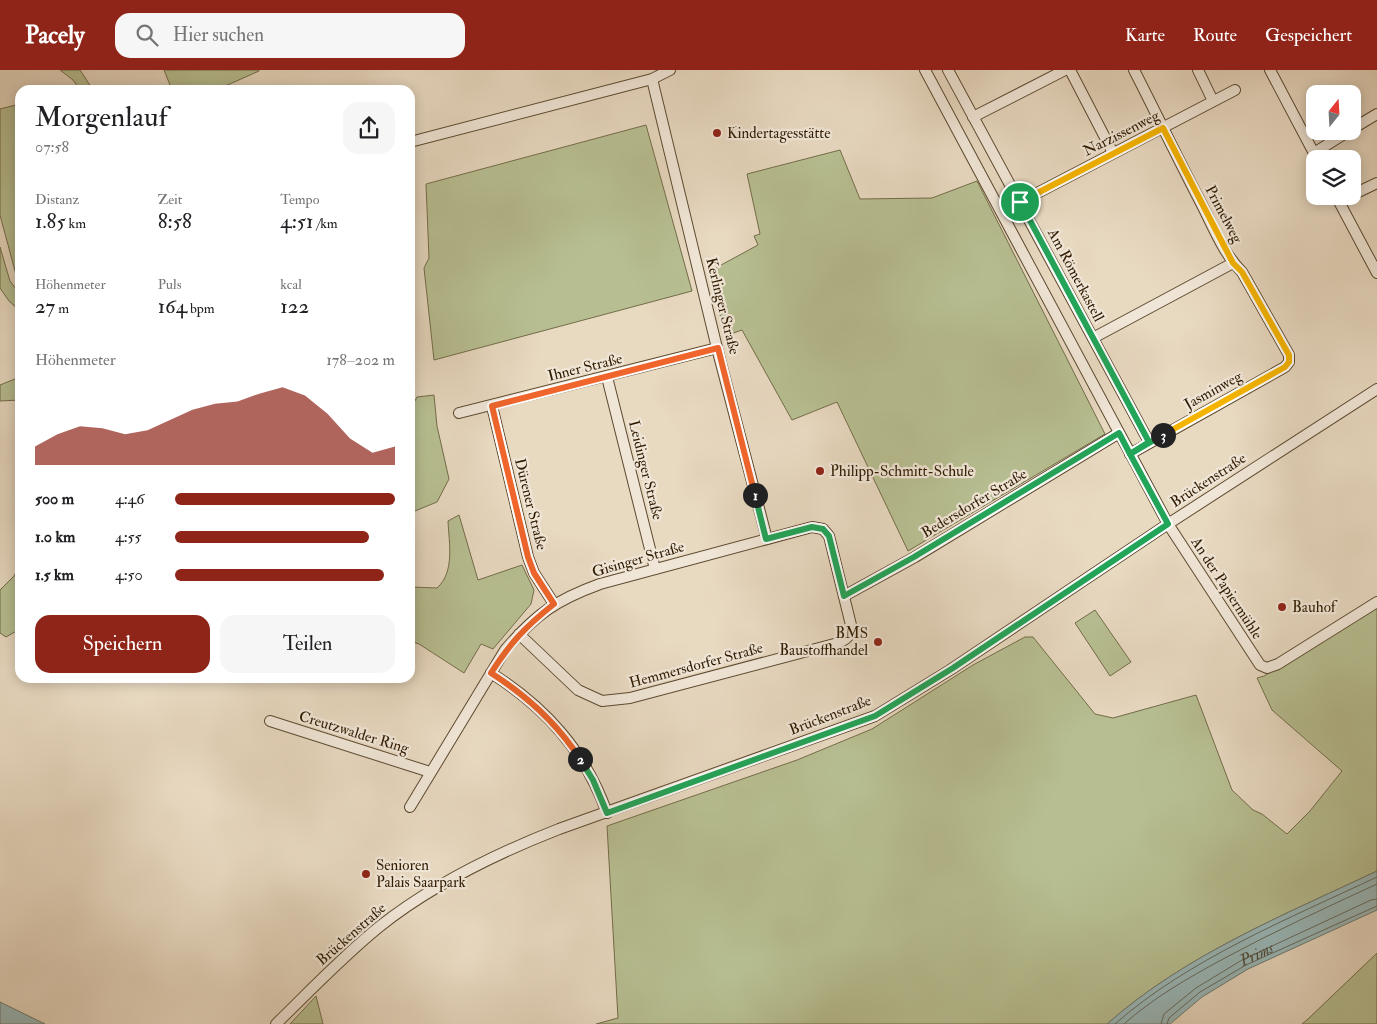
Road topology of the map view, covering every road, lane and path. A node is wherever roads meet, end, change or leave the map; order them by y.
1 (670, 70) edge
2 (925, 70) edge
3 (948, 70) edge
4 (1065, 70) edge
5 (1070, 70) edge
6 (1134, 70) edge
7 (1198, 70) edge
8 (1270, 70) edge
9 (652, 79) junction
10 (1235, 90) dead end
11 (1213, 101) junction
12 (1377, 114) edge
13 (973, 117) junction
14 (1361, 124) edge
15 (1163, 128) junction
16 (1337, 140) edge
17 (415, 141) edge
18 (1312, 150) edge
19 (1323, 150) edge
20 (1113, 153) junction
21 (1377, 183) edge
22 (1361, 191) edge
23 (1020, 202) junction
24 (1341, 205) edge
25 (1377, 250) edge
26 (1367, 255) junction
27 (1233, 263) junction
28 (1377, 273) edge
29 (1093, 338) junction
30 (718, 348) junction
31 (1285, 367) joint
32 (607, 377) junction
33 (1377, 389) edge
34 (492, 406) junction
35 (459, 413) dead end
36 (1119, 433) junction
37 (1149, 442) junction
38 (1130, 454) junction
39 (1168, 524) junction
40 (823, 529) joint
41 (766, 539) junction
42 (655, 569) junction
43 (844, 596) junction
44 (1377, 602) edge
45 (554, 604) junction
46 (519, 634) junction
47 (491, 673) junction
48 (270, 721) dead end
49 (430, 772) junction
50 (410, 807) dead end
51 (607, 813) junction
52 (276, 1024) edge

1 - 9 street
2 - 36 street, An der Papiermühle
3 - 13 street, Am Römerkastell
4 - 13 street
5 - 20 street
6 - 15 street, Primelweg
7 - 11 street
8 - 18 street
9 - 17 street
9 - 30 street, Kerlinger Straße
10 - 11 street, Narzissenweg
11 - 15 street, Narzissenweg
12 - 14 street
13 - 23 street, Am Römerkastell
15 - 20 street, Narzissenweg
15 - 27 street, Primelweg
16 - 19 street
20 - 23 street, Narzissenweg
21 - 22 street
23 - 29 street, Am Römerkastell
24 - 26 street
25 - 26 street
26 - 28 street
27 - 29 street
27 - 31 street, Primelweg
29 - 37 street, Am Römerkastell
30 - 32 street, Ihner Straße
30 - 41 street, Kerlinger Straße
31 - 37 street, Jasminweg
32 - 34 street, Ihner Straße
32 - 42 street, Leidinger Straße
33 - 39 street, Brückenstraße
34 - 35 street, Ihner Straße
34 - 45 street, Dürener Straße
36 - 38 street, An der Papiermühle
36 - 43 street, Bedersdorfer Straße
37 - 38 street, Jasminweg
38 - 39 street, An der Papiermühle
39 - 44 street, An der Papiermühle
39 - 51 street, Brückenstraße
40 - 41 street, Gisinger Straße
40 - 43 street, Hemmersdorfer Straße
41 - 42 street, Gisinger Straße
42 - 45 street, Gisinger Straße
43 - 46 street, Hemmersdorfer Straße
45 - 46 street, Gisinger Straße
46 - 47 street, Gisinger Straße
47 - 49 street
47 - 51 street
48 - 49 street, Creutzwalder Ring
49 - 50 street
51 - 52 street, Brückenstraße

